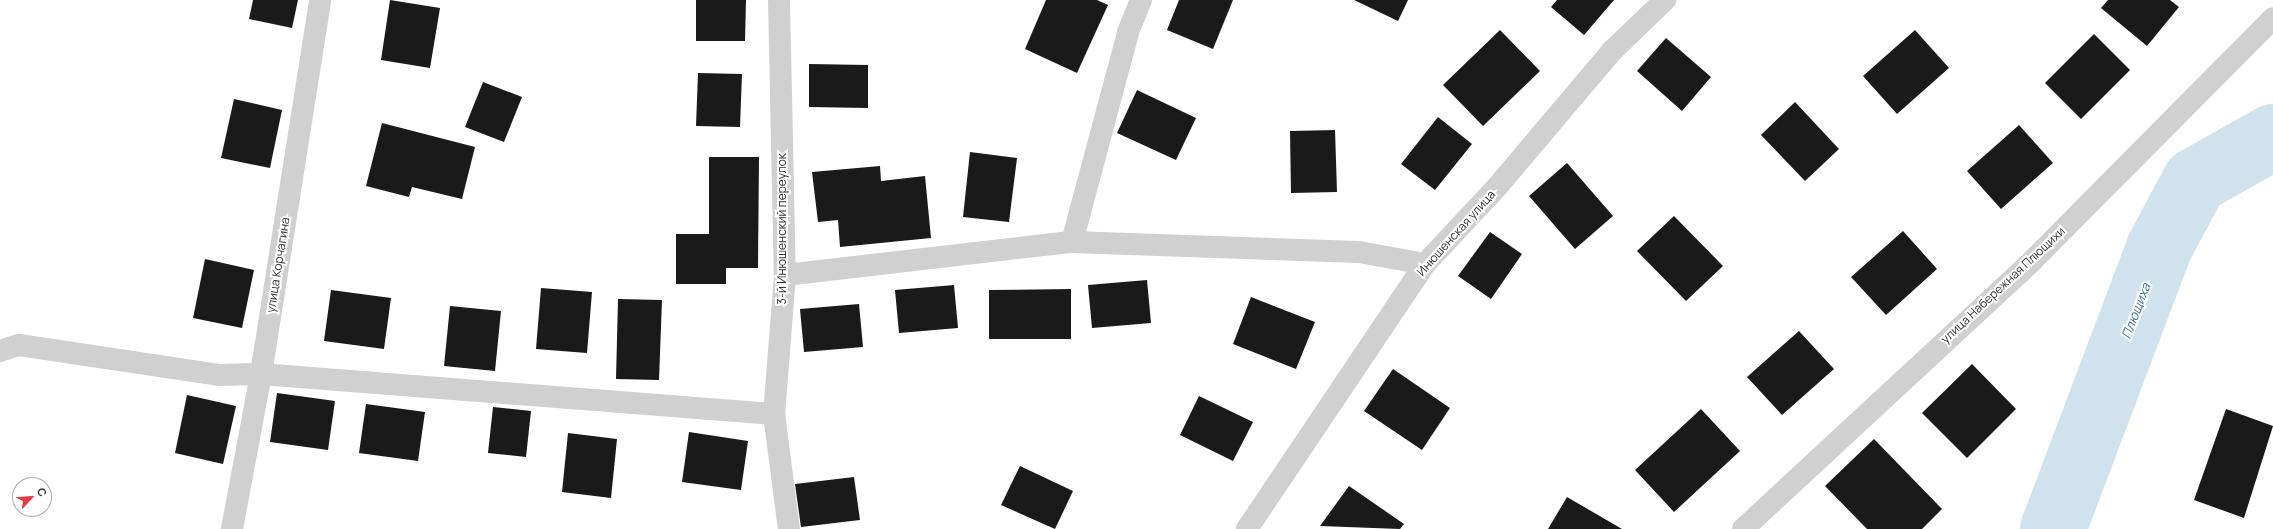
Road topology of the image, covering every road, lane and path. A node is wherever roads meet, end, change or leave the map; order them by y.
1 (320, 0) edge
2 (780, 0) edge
3 (1140, 0) edge
4 (1665, 0) edge
5 (2273, 18) edge
6 (1072, 242) junction
7 (1425, 264) junction
8 (785, 275) junction
9 (0, 351) edge
10 (261, 374) junction
11 (774, 414) junction
12 (232, 529) edge
13 (788, 529) edge
14 (1247, 529) edge
15 (1743, 529) edge

1 - 10 street, улица Корчагина
2 - 8 street, 3-й Инюшенский переулок
3 - 6 street
4 - 7 street, Инюшенская улица
5 - 15 street, улица Набережная Плющихи
6 - 7 street
6 - 8 street
7 - 14 street, Инюшенская улица
8 - 11 street, 3-й Инюшенский переулок
9 - 10 street
10 - 11 street
10 - 12 street, улица Корчагина
11 - 13 street, 3-й Инюшенский переулок

